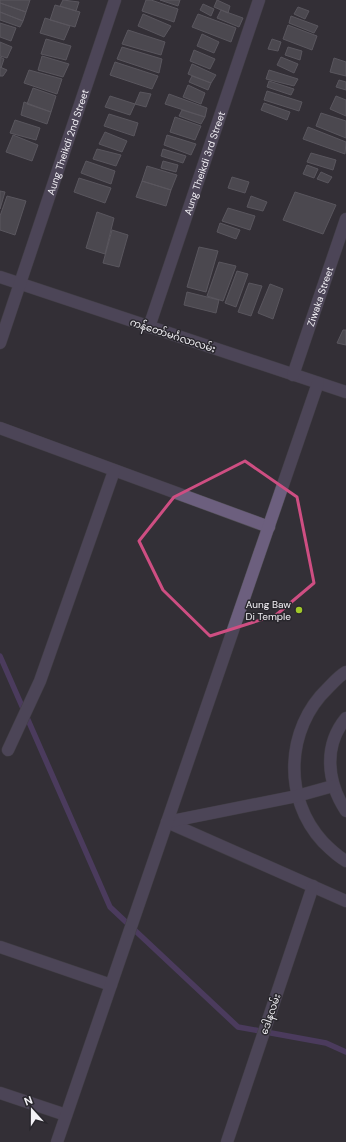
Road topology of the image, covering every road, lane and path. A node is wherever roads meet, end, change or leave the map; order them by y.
1 (115, 0) edge
2 (259, 0) edge
3 (346, 219) edge
4 (0, 277) edge
5 (21, 284) junction
6 (149, 327) junction
7 (0, 343) edge
8 (294, 375) junction
9 (318, 383) junction
10 (346, 392) edge
11 (0, 428) edge
12 (114, 471) junction
13 (269, 527) junction
14 (346, 672) edge
15 (346, 718) edge
16 (8, 750) dead end
17 (333, 786) junction
18 (297, 796) junction
19 (346, 811) edge
20 (167, 822) junction
21 (346, 861) edge
22 (313, 886) junction
23 (346, 901) edge
24 (0, 947) edge
25 (111, 985) junction
26 (0, 1093) edge
27 (66, 1115) junction
28 (57, 1142) edge
29 (227, 1142) edge

1 - 5 street, Aung Theikdi 2nd Street
2 - 6 street, Aung Theikdi 3rd Street
3 - 8 street, Ziwaka Street
4 - 5 street, ကန်တော်မင်္ဂလာလမ်း
5 - 6 street, ကန်တော်မင်္ဂလာလမ်း
5 - 7 street, Aung Theikdi 2nd Street
6 - 8 street, ကန်တော်မင်္ဂလာလမ်း
8 - 9 street, ကန်တော်မင်္ဂလာလမ်း
9 - 10 street, ကန်တော်မင်္ဂလာလမ်း
9 - 13 street
11 - 12 street
12 - 13 street
12 - 16 street
13 - 20 street
14 - 18 street
15 - 17 street
17 - 18 street
17 - 19 street
18 - 20 street
18 - 21 street
20 - 22 street
20 - 25 street
22 - 23 street
22 - 29 street, ဒေါနလမ်း
24 - 25 street
25 - 27 street
26 - 27 street
27 - 28 street

